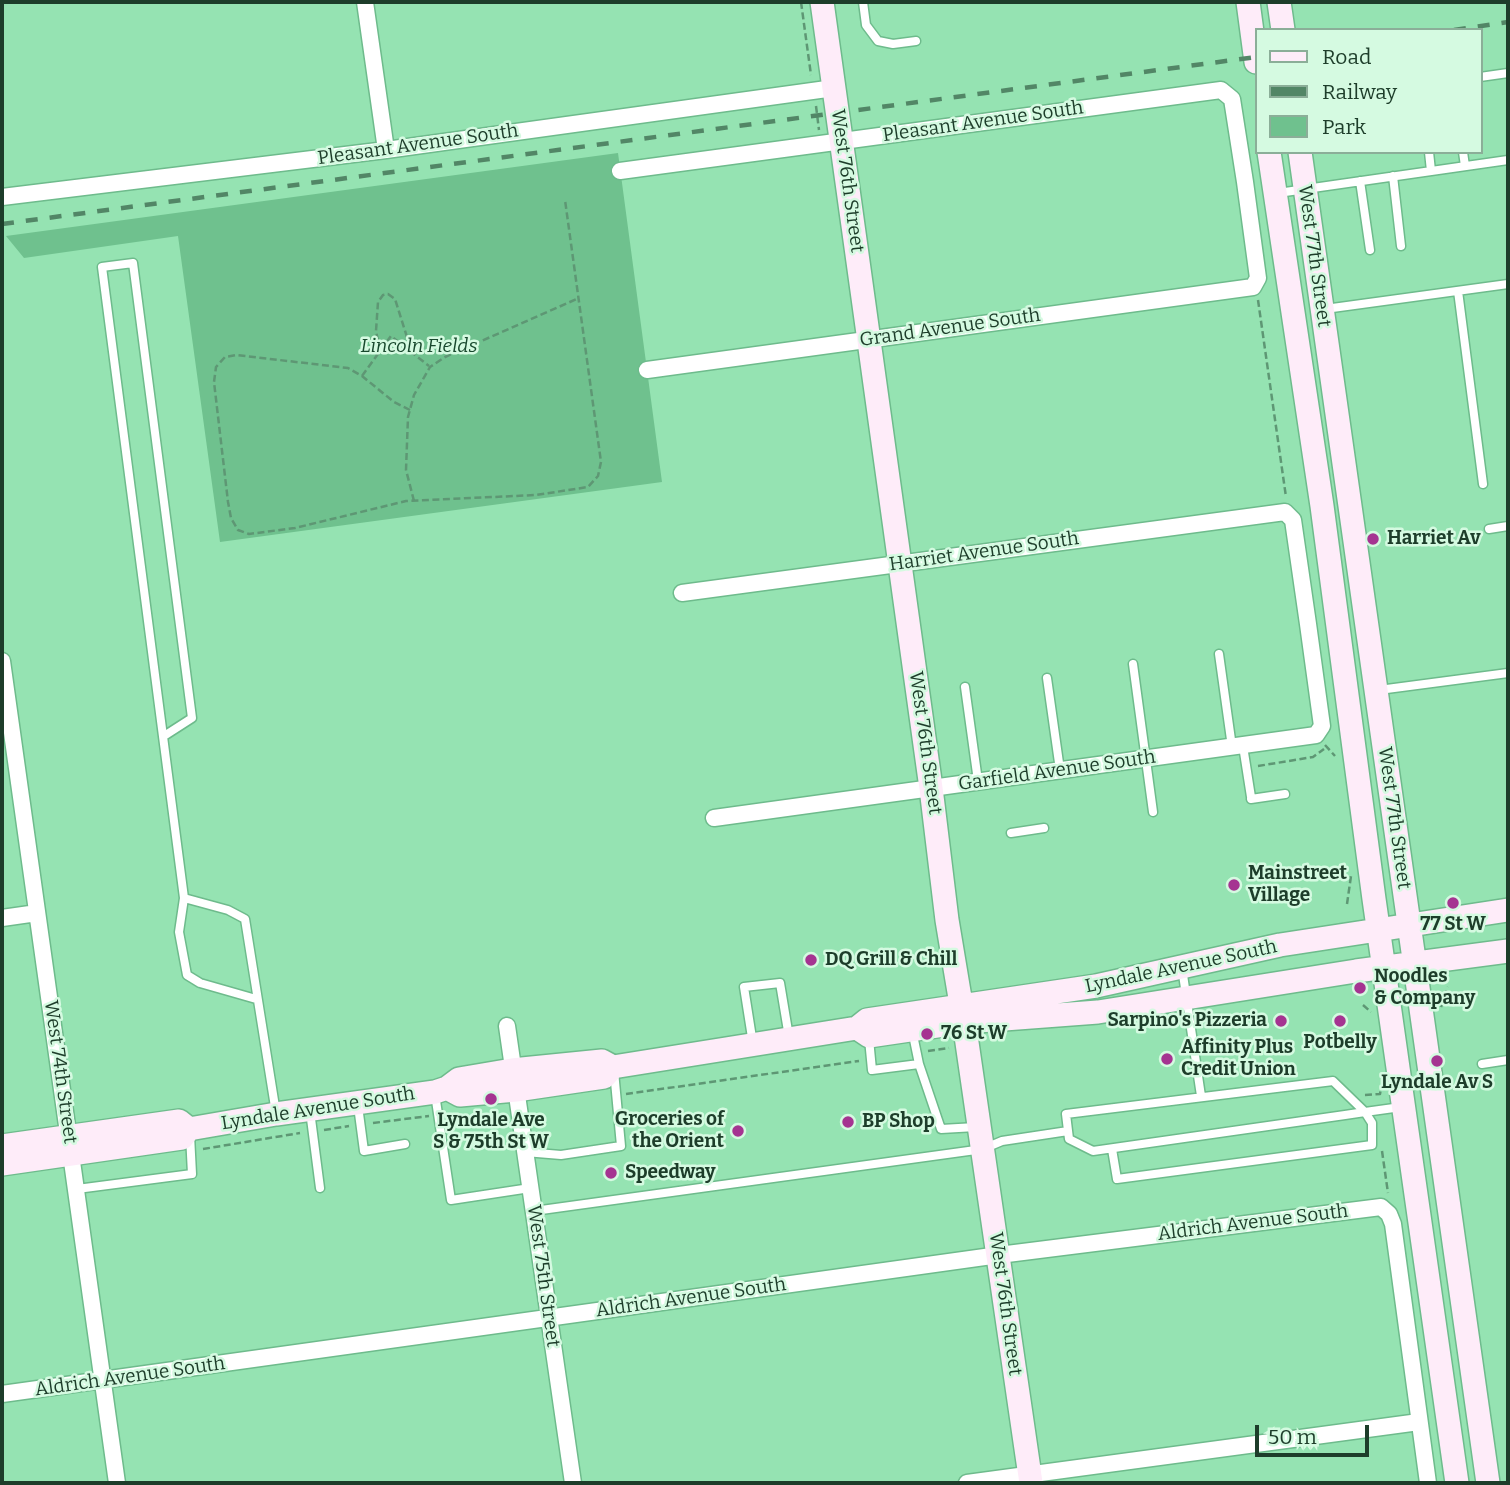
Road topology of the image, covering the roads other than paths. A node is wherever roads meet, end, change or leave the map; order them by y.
1 (365, 2) edge
2 (822, 2) edge
3 (863, 2) edge
4 (1248, 2) edge
5 (1279, 2) edge
6 (1283, 28) edge
7 (916, 41) dead end
8 (1254, 47) edge
9 (1508, 73) edge
10 (1482, 77) edge
11 (834, 88) junction
12 (841, 142) junction
13 (386, 150) junction
14 (1269, 154) edge
15 (1300, 154) edge
16 (1429, 154) edge
17 (1463, 154) edge
18 (1508, 160) edge
19 (1465, 166) junction
20 (1431, 170) junction
21 (620, 171) dead end
22 (1393, 176) junction
23 (1360, 181) junction
24 (1305, 189) junction
25 (1275, 193) junction
26 (2, 197) edge
27 (1401, 246) dead end
28 (1370, 250) dead end
29 (1508, 284) edge
30 (1253, 287) joint
31 (1458, 291) junction
32 (1322, 310) junction
33 (869, 340) junction
34 (647, 370) dead end
35 (1483, 484) dead end
36 (1508, 526) edge
37 (1489, 529) dead end
38 (900, 563) junction
39 (682, 593) dead end
40 (1219, 654) dead end
41 (2, 661) edge
42 (1133, 664) dead end
43 (1508, 673) edge
44 (1047, 678) dead end
45 (965, 687) dead end
46 (4, 688) edge
47 (1376, 691) junction
48 (164, 736) junction
49 (1322, 741) joint
50 (1238, 746) junction
51 (1146, 759) junction
52 (1060, 770) junction
53 (978, 781) junction
54 (931, 788) junction
55 (1285, 794) dead end
56 (1153, 812) dead end
57 (714, 818) dead end
58 (1044, 828) dead end
59 (1011, 833) dead end
60 (184, 898) junction
61 (1508, 910) edge
62 (37, 913) junction
63 (2, 918) edge
64 (1409, 925) junction
65 (1379, 929) junction
66 (1508, 951) edge
67 (1414, 964) junction
68 (1182, 966) junction
69 (1384, 968) junction
70 (1186, 998) junction
71 (256, 999) junction
72 (963, 1014) junction
73 (507, 1026) dead end
74 (912, 1030) junction
75 (863, 1032) junction
76 (789, 1038) junction
77 (753, 1044) junction
78 (1508, 1060) edge
79 (919, 1064) junction
80 (1482, 1064) dead end
81 (613, 1067) junction
82 (514, 1080) junction
83 (441, 1090) junction
84 (1201, 1096) junction
85 (1404, 1106) junction
86 (1365, 1112) junction
87 (276, 1114) junction
88 (359, 1114) junction
89 (311, 1120) junction
90 (1068, 1131) junction
91 (981, 1138) junction
92 (190, 1140) junction
93 (405, 1144) dead end
94 (71, 1145) junction
95 (2, 1146) edge
96 (1112, 1149) junction
97 (525, 1152) junction
98 (2, 1164) edge
99 (320, 1188) dead end
100 (530, 1188) junction
101 (77, 1189) junction
102 (534, 1211) junction
103 (999, 1255) junction
104 (549, 1318) junction
105 (103, 1381) junction
106 (2, 1394) edge
107 (1419, 1422) junction
108 (1030, 1479) edge
109 (117, 1483) edge
110 (573, 1483) edge
111 (967, 1483) edge
112 (1428, 1483) edge
113 (1457, 1483) edge
114 (1488, 1483) edge

1 - 13 street
2 - 11 street, West 76th Street
3 - 7 lane
4 - 8 street
5 - 6 street
9 - 10 lane
11 - 12 street, West 76th Street
11 - 13 street, Pleasant Avenue South
12 - 21 street, Pleasant Avenue South
12 - 30 street, Pleasant Avenue South
12 - 33 street, West 76th Street
13 - 26 street, Pleasant Avenue South
14 - 25 street, West 77th Street
15 - 24 street, West 77th Street
16 - 20 lane
17 - 19 lane
18 - 19 lane
19 - 20 lane
20 - 22 lane
22 - 23 lane
22 - 27 lane
23 - 24 lane
23 - 28 lane
24 - 25 lane
24 - 32 street, West 77th Street
25 - 65 street, West 77th Street
29 - 31 lane
30 - 33 street, Grand Avenue South
31 - 32 lane
31 - 35 lane
32 - 47 street, West 77th Street
33 - 34 street, Grand Avenue South
33 - 38 street, West 76th Street
36 - 37 lane
38 - 39 street, Harriet Avenue South
38 - 49 street, Harriet Avenue South
38 - 54 street, West 76th Street
40 - 50 lane
41 - 46 street, West 74th Street
42 - 51 lane
43 - 47 lane
44 - 52 lane
45 - 53 lane
46 - 62 street, West 74th Street
47 - 64 street, West 77th Street
48 - 48 lane
48 - 60 lane
49 - 50 street, Garfield Avenue South
50 - 51 street, Garfield Avenue South
50 - 55 lane
51 - 52 street, Garfield Avenue South
51 - 56 lane
52 - 53 street, Garfield Avenue South
53 - 54 street, Garfield Avenue South
54 - 57 street, Garfield Avenue South
54 - 72 street, West 76th Street
58 - 59 lane
60 - 71 lane
60 - 71 lane
61 - 64 street, Lyndale Avenue South
62 - 63 street
62 - 94 street, West 74th Street
64 - 65 street, Lyndale Avenue South
64 - 67 street, West 77th Street
65 - 68 street, Lyndale Avenue South
65 - 69 street, West 77th Street
66 - 67 street, Lyndale Avenue South
67 - 69 street, Lyndale Avenue South
67 - 114 street, West 77th Street
68 - 70 lane
68 - 72 street, Lyndale Avenue South
69 - 70 street, Lyndale Avenue South
69 - 85 street, West 77th Street
70 - 72 street, Lyndale Avenue South
70 - 84 lane
71 - 87 lane
72 - 74 street, Lyndale Avenue South
72 - 75 street, Lyndale Avenue South
72 - 91 street, West 76th Street
73 - 82 street, West 75th Street
74 - 75 street, Lyndale Avenue South
74 - 79 lane
75 - 76 street, Lyndale Avenue South
75 - 79 lane
76 - 77 street, Lyndale Avenue South
76 - 77 lane
77 - 81 street, Lyndale Avenue South
78 - 80 lane
79 - 91 lane
81 - 82 street, Lyndale Avenue South
81 - 97 lane
82 - 83 street, Lyndale Avenue South
82 - 97 street, West 75th Street
83 - 88 street, Lyndale Avenue South
83 - 100 lane
84 - 86 lane
84 - 90 lane
85 - 86 lane
85 - 113 street, West 77th Street
86 - 96 lane
86 - 96 lane
87 - 89 street, Lyndale Avenue South
87 - 92 street, Lyndale Avenue South
88 - 89 street, Lyndale Avenue South
88 - 93 lane
89 - 99 lane
90 - 91 lane
90 - 96 lane
91 - 102 lane
91 - 103 street, West 76th Street
92 - 94 street, Lyndale Avenue South
92 - 101 lane
94 - 95 street, Lyndale Avenue South
94 - 98 street, Lyndale Avenue South
94 - 101 street, West 74th Street
97 - 100 street, West 75th Street
100 - 102 street, West 75th Street
101 - 105 street, West 74th Street
102 - 104 street, West 75th Street
103 - 104 street, Aldrich Avenue South
103 - 107 street, Aldrich Avenue South
103 - 108 street, West 76th Street
104 - 105 street, Aldrich Avenue South
104 - 110 street, West 75th Street
105 - 106 street, Aldrich Avenue South
105 - 109 street, West 74th Street
107 - 108 street
107 - 112 street
108 - 111 street

